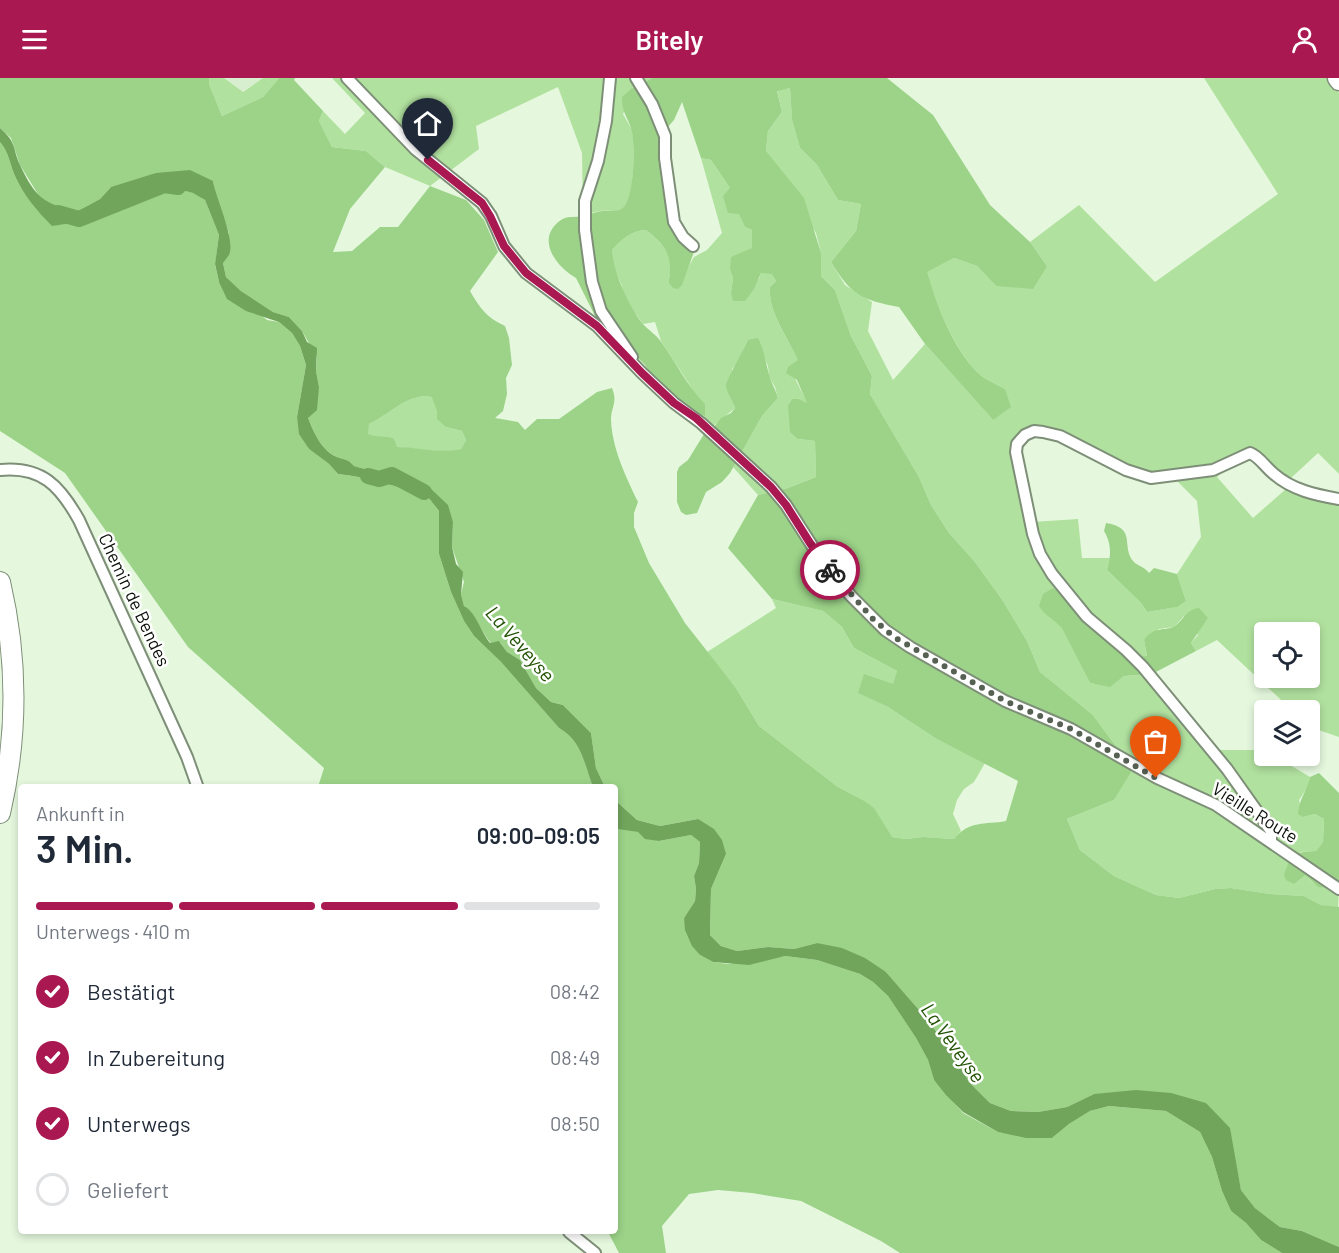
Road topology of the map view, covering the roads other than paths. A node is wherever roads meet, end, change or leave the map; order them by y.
1 (347, 78) edge
2 (610, 78) edge
3 (636, 78) edge
4 (693, 246) dead end
5 (642, 373) junction
6 (0, 470) edge
7 (1339, 499) edge
8 (0, 582) edge
9 (197, 784) edge
10 (0, 813) edge
11 (1272, 842) junction
12 (1339, 889) edge
13 (571, 1234) edge
14 (595, 1253) edge

1 - 5 street
2 - 5 street
3 - 4 street
5 - 11 street, Vieille Route
6 - 9 street, Chemin de Bendes
7 - 11 street
8 - 10 highway
11 - 12 street, Vieille Route
13 - 14 street

